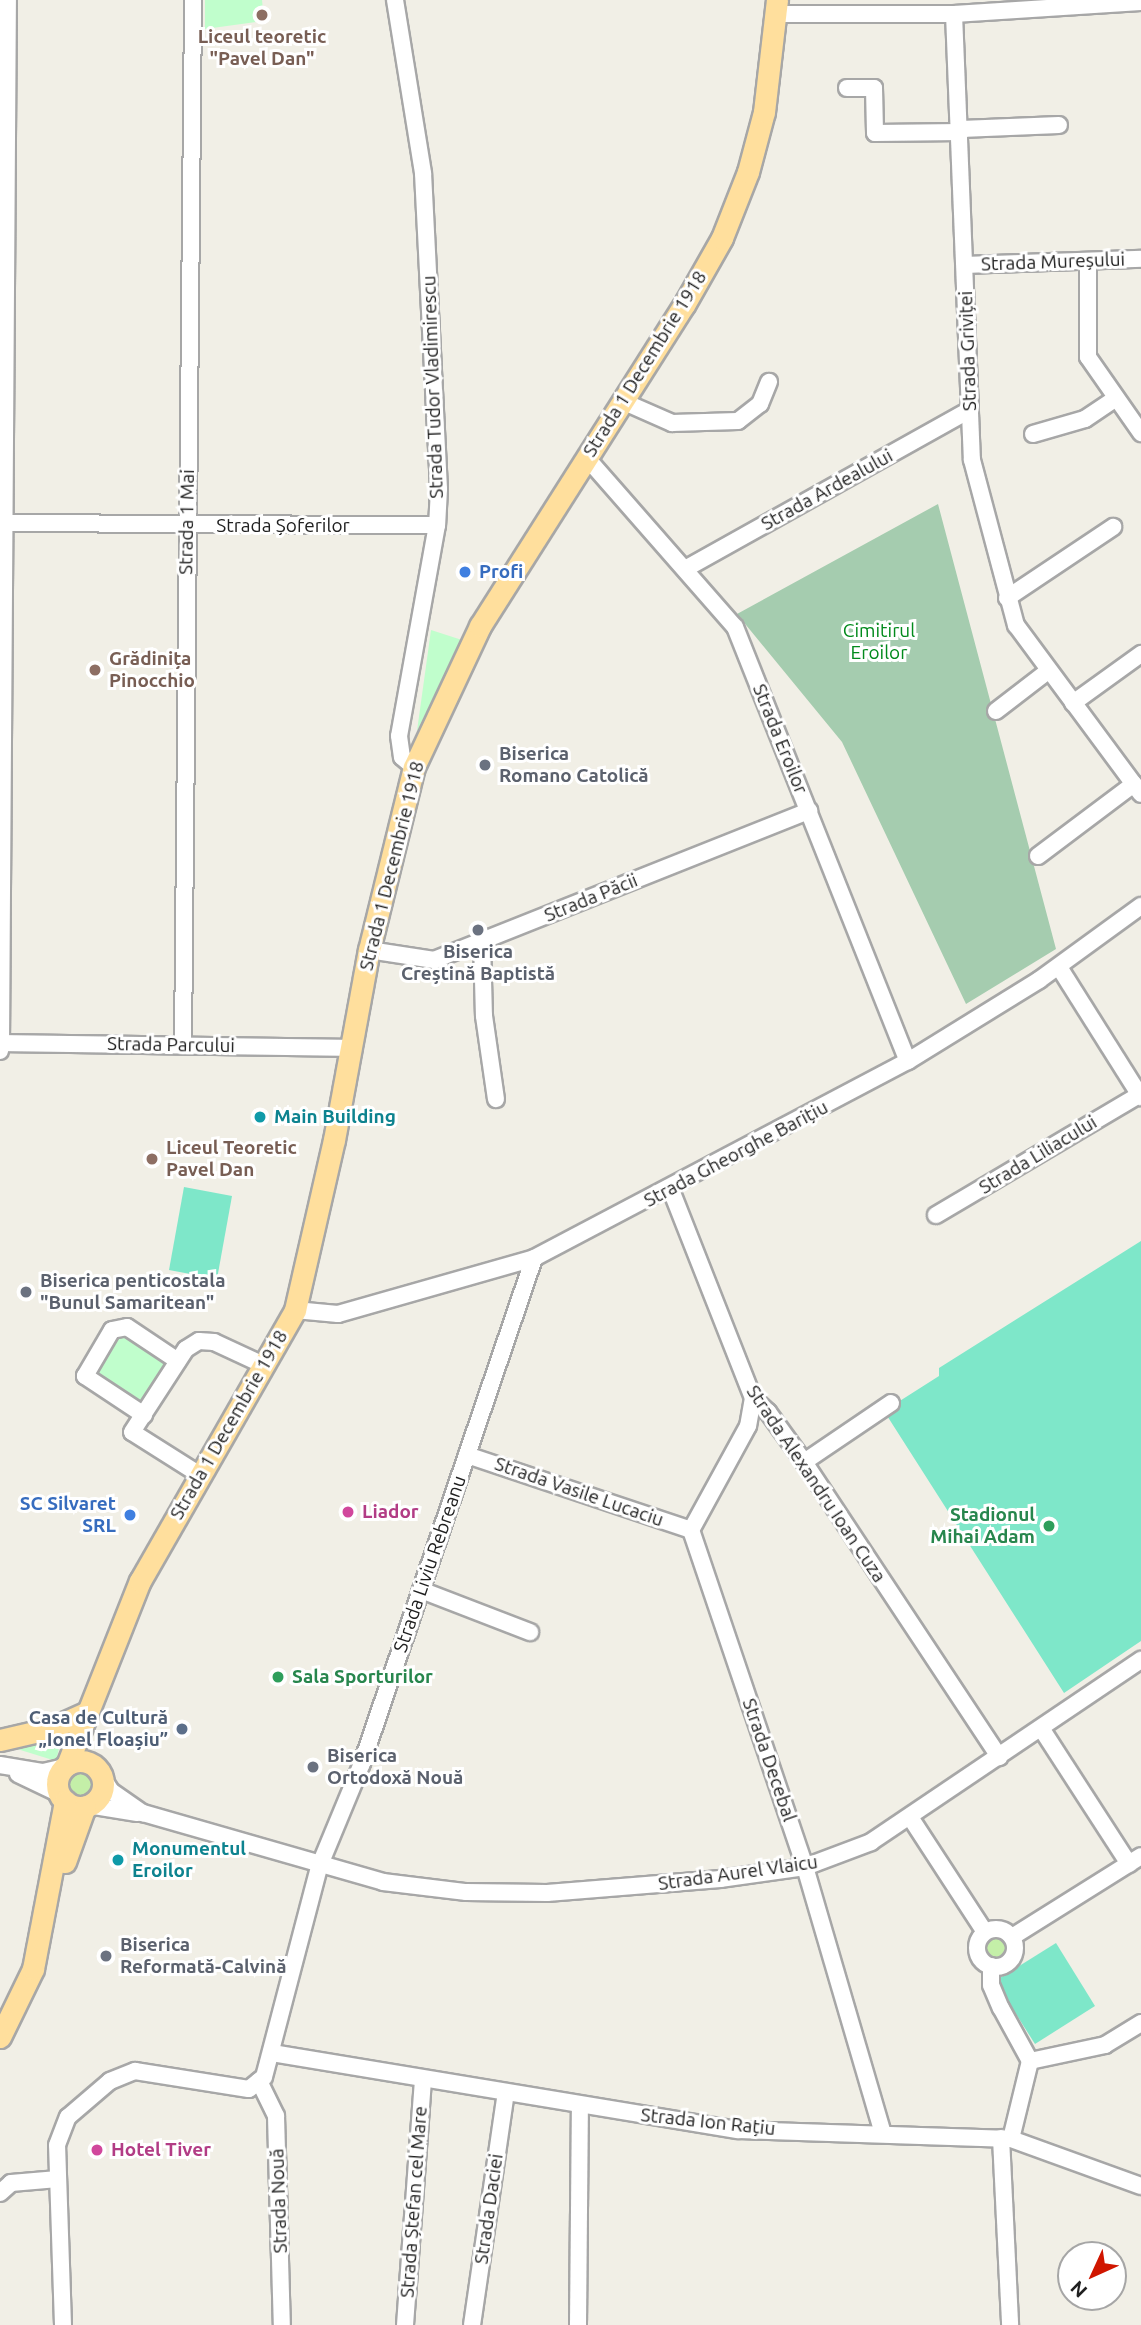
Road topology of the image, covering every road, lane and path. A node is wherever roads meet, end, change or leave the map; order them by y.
1 (193, 0) edge
2 (394, 0) edge
3 (1141, 2) edge
4 (777, 7) edge
5 (5, 9) edge
6 (954, 14) junction
7 (848, 88) dead end
8 (1059, 125) dead end
9 (961, 131) junction
10 (1141, 259) edge
11 (1088, 261) junction
12 (965, 265) junction
13 (769, 382) dead end
14 (1116, 398) junction
15 (622, 401) junction
16 (970, 410) junction
17 (1141, 433) edge
18 (1033, 434) dead end
19 (586, 457) junction
20 (2, 523) junction
21 (437, 525) junction
22 (187, 526) junction
23 (1113, 527) dead end
24 (685, 569) junction
25 (1007, 598) junction
26 (1141, 654) edge
27 (1048, 671) junction
28 (1073, 704) junction
29 (996, 711) dead end
30 (414, 767) junction
31 (1137, 789) edge
32 (809, 811) junction
33 (1038, 856) dead end
34 (1141, 906) edge
35 (482, 941) junction
36 (369, 950) junction
37 (1059, 967) junction
38 (0, 1035) edge
39 (1, 1043) edge
40 (183, 1045) junction
41 (350, 1048) junction
42 (0, 1052) edge
43 (908, 1061) junction
44 (1140, 1096) edge
45 (496, 1099) dead end
46 (671, 1190) junction
47 (936, 1215) dead end
48 (534, 1258) junction
49 (295, 1310) junction
50 (178, 1361) junction
51 (266, 1366) junction
52 (752, 1398) junction
53 (891, 1403) dead end
54 (144, 1415) junction
55 (467, 1455) junction
56 (804, 1462) junction
57 (200, 1475) junction
58 (691, 1530) junction
59 (421, 1590) junction
60 (530, 1632) dead end
61 (1141, 1660) edge
62 (98, 1682) junction
63 (86, 1713) junction
64 (1041, 1728) junction
65 (0, 1740) edge
66 (999, 1757) junction
67 (66, 1766) junction
68 (7, 1768) edge
69 (101, 1775) junction
70 (74, 1801) junction
71 (143, 1813) junction
72 (910, 1817) junction
73 (1135, 1860) edge
74 (319, 1867) junction
75 (805, 1867) junction
76 (985, 1932) junction
77 (1012, 1937) junction
78 (991, 1966) junction
79 (1141, 2023) edge
80 (0, 2037) edge
81 (272, 2053) junction
82 (1030, 2061) junction
83 (424, 2079) junction
84 (259, 2081) junction
85 (506, 2093) junction
86 (580, 2106) junction
87 (882, 2131) junction
88 (1006, 2139) junction
89 (58, 2179) junction
90 (1141, 2186) edge
91 (0, 2193) edge
92 (63, 2325) edge
93 (282, 2325) edge
94 (405, 2325) edge
95 (472, 2325) edge
96 (578, 2325) edge
97 (1010, 2325) edge

1 - 22 street, Strada 1 Mai
2 - 21 street, Strada Tudor Vladimirescu
3 - 6 street
4 - 6 street
4 - 15 main road, Strada 1 Decembrie 1918
5 - 20 street
6 - 9 street, Strada Griviței
7 - 9 street
8 - 9 street
9 - 12 street, Strada Griviței
10 - 11 street, Strada Mureșului
11 - 12 street, Strada Mureșului
11 - 14 street
12 - 16 street, Strada Griviței
13 - 15 street
14 - 17 street
14 - 18 street
15 - 19 main road, Strada 1 Decembrie 1918
16 - 24 street, Strada Ardealului
16 - 25 street, Strada Griviței
19 - 24 street, Strada Eroilor
19 - 30 main road, Strada 1 Decembrie 1918
20 - 22 street, Strada Șoferilor
20 - 38 street
21 - 22 street, Strada Șoferilor
21 - 30 street, Strada Tudor Vladimirescu
22 - 40 street, Strada 1 Mai
23 - 25 street
24 - 32 street, Strada Eroilor
25 - 27 street, Strada Griviței
26 - 28 street
27 - 28 street, Strada Griviței
27 - 29 street
28 - 31 street, Strada Griviței
30 - 36 main road, Strada 1 Decembrie 1918
31 - 33 street, Strada Griviței
32 - 35 street, Strada Păcii
32 - 43 street, Strada Eroilor
34 - 37 street, Strada Gheorghe Barițiu
35 - 36 street, Strada Păcii
35 - 45 street
36 - 41 main road, Strada 1 Decembrie 1918
37 - 43 street, Strada Gheorghe Barițiu
37 - 44 street
38 - 39 street
39 - 40 street, Strada Parcului
39 - 42 street
40 - 41 street, Strada Parcului
41 - 49 main road, Strada 1 Decembrie 1918
43 - 46 street, Strada Gheorghe Barițiu
44 - 47 street, Strada Liliacului
46 - 48 street, Strada Gheorghe Barițiu
46 - 52 street, Strada Alexandru Ioan Cuza
48 - 49 street, Strada Gheorghe Barițiu
48 - 55 street, Strada Liviu Rebreanu
49 - 51 main road, Strada 1 Decembrie 1918
50 - 51 street
50 - 54 street
50 - 54 street
51 - 57 main road, Strada 1 Decembrie 1918
52 - 56 street, Strada Alexandru Ioan Cuza
52 - 58 street
53 - 56 street
54 - 57 street
55 - 58 street, Strada Vasile Lucaciu
55 - 59 street, Strada Liviu Rebreanu
56 - 66 street, Strada Alexandru Ioan Cuza
57 - 62 main road, Strada 1 Decembrie 1918
58 - 75 street, Strada Decebal
59 - 60 street
59 - 74 street, Strada Liviu Rebreanu
61 - 64 street, Strada Aurel Vlaicu
62 - 63 main road, Strada 1 Decembrie 1918
62 - 69 main road, Strada 1 Decembrie 1918
63 - 65 main road
63 - 67 main road, Strada 1 Decembrie 1918
64 - 66 street, Strada Aurel Vlaicu
64 - 73 street
66 - 72 street, Strada Aurel Vlaicu
67 - 68 street
67 - 69 main road
67 - 70 main road
68 - 70 street
69 - 70 main road
69 - 71 street
70 - 71 street
70 - 80 main road
71 - 74 street, Strada Aurel Vlaicu
72 - 75 street, Strada Aurel Vlaicu
72 - 76 street
73 - 77 street
74 - 75 street, Strada Aurel Vlaicu
74 - 81 street, Strada Liviu Rebreanu
75 - 87 street, Strada Decebal
76 - 77 street
76 - 78 street
77 - 78 street
78 - 82 street
79 - 82 street
81 - 83 street, Strada Ion Rațiu
81 - 84 street, Strada Liviu Rebreanu
82 - 88 street
83 - 85 street, Strada Ion Rațiu
83 - 94 street, Strada Ștefan cel Mare
84 - 89 street
84 - 93 street, Strada Nouă
85 - 86 street, Strada Ion Rațiu
85 - 95 street, Strada Daciei
86 - 87 street, Strada Ion Rațiu
86 - 96 street
87 - 88 street, Strada Ion Rațiu
88 - 90 street, Strada Ion Rațiu
88 - 97 street
89 - 91 street
89 - 92 street

